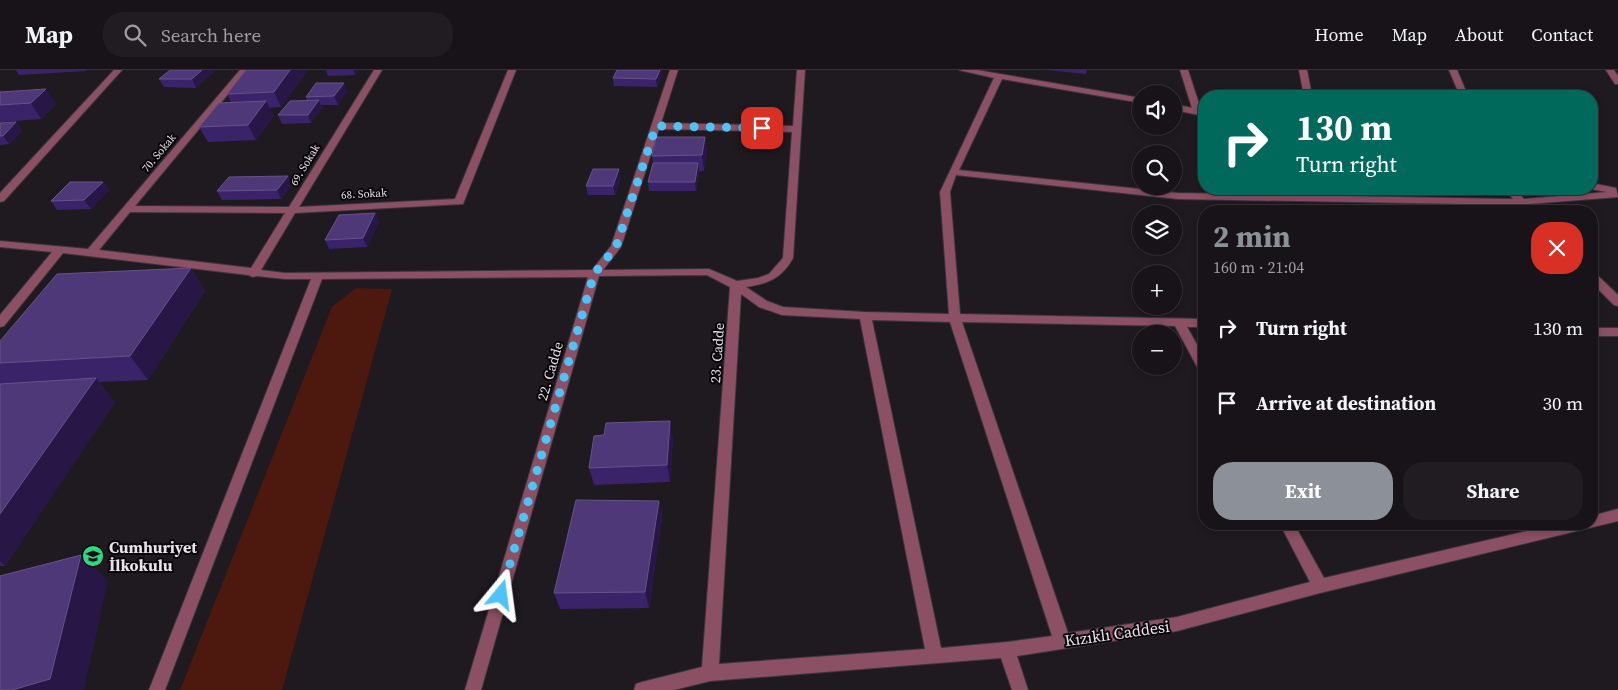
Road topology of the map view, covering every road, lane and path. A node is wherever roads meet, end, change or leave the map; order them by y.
1 (118, 70) edge
2 (244, 70) edge
3 (378, 70) edge
4 (512, 70) edge
5 (674, 70) edge
6 (801, 70) edge
7 (963, 70) edge
8 (1184, 70) edge
9 (1303, 70) edge
10 (1452, 70) edge
11 (1610, 70) edge
12 (999, 76) junction
13 (1618, 82) edge
14 (1307, 90) edge
15 (1461, 90) edge
16 (1132, 100) edge
17 (1198, 107) edge
18 (1182, 109) edge
19 (1198, 112) edge
20 (656, 126) junction
21 (797, 128) junction
22 (953, 172) junction
23 (1598, 188) edge
24 (1618, 193) edge
25 (1515, 195) edge
26 (1596, 195) edge
27 (1598, 195) edge
28 (0, 199) edge
29 (1520, 202) junction
30 (1523, 205) edge
31 (127, 209) junction
32 (292, 210) junction
33 (0, 244) edge
34 (60, 249) junction
35 (91, 252) junction
36 (253, 274) junction
37 (594, 274) junction
38 (318, 275) junction
39 (1598, 282) edge
40 (736, 285) junction
41 (1618, 302) edge
42 (865, 316) junction
43 (955, 318) junction
44 (1178, 322) junction
45 (0, 323) edge
46 (1198, 323) edge
47 (1598, 332) edge
48 (1618, 332) edge
49 (1198, 358) edge
50 (1618, 515) edge
51 (1598, 520) edge
52 (1290, 530) edge
53 (1557, 530) edge
54 (1320, 586) junction
55 (1062, 641) junction
56 (1007, 650) junction
57 (934, 655) junction
58 (710, 673) junction
59 (156, 690) edge
60 (473, 690) edge
61 (642, 690) edge
62 (1020, 690) edge

1 - 28 street
2 - 31 street, 70. Sokak
3 - 32 street, 69. Sokak
4 - 32 street, 68. Sokak
5 - 20 street, 22. Cadde
6 - 21 street
7 - 12 street
8 - 17 street
9 - 14 street
10 - 15 street
11 - 13 street
12 - 16 street
12 - 22 street
18 - 19 street
20 - 21 street
20 - 37 street, 22. Cadde
21 - 40 street
22 - 29 street
22 - 43 street
23 - 24 street
24 - 27 street
25 - 29 street
26 - 29 street
29 - 30 street
31 - 32 street, 68. Sokak
31 - 35 street, 70. Sokak
32 - 36 street, 69. Sokak
33 - 34 street
34 - 35 street
34 - 45 street
35 - 36 street
36 - 38 street
37 - 38 street
37 - 40 street
37 - 60 street, 22. Cadde
38 - 59 street
39 - 41 street
40 - 42 street
40 - 58 street, 23. Cadde
42 - 43 street
42 - 57 street
43 - 44 street
43 - 55 street
44 - 46 street
44 - 49 street
47 - 48 street
50 - 51 street
52 - 54 street
53 - 54 street, Kızıklı Caddesi
54 - 55 street, Kızıklı Caddesi
55 - 56 street, Kızıklı Caddesi
56 - 57 street, Kızıklı Caddesi
56 - 62 street
57 - 58 street, Kızıklı Caddesi
58 - 61 street, Kızıklı Caddesi

